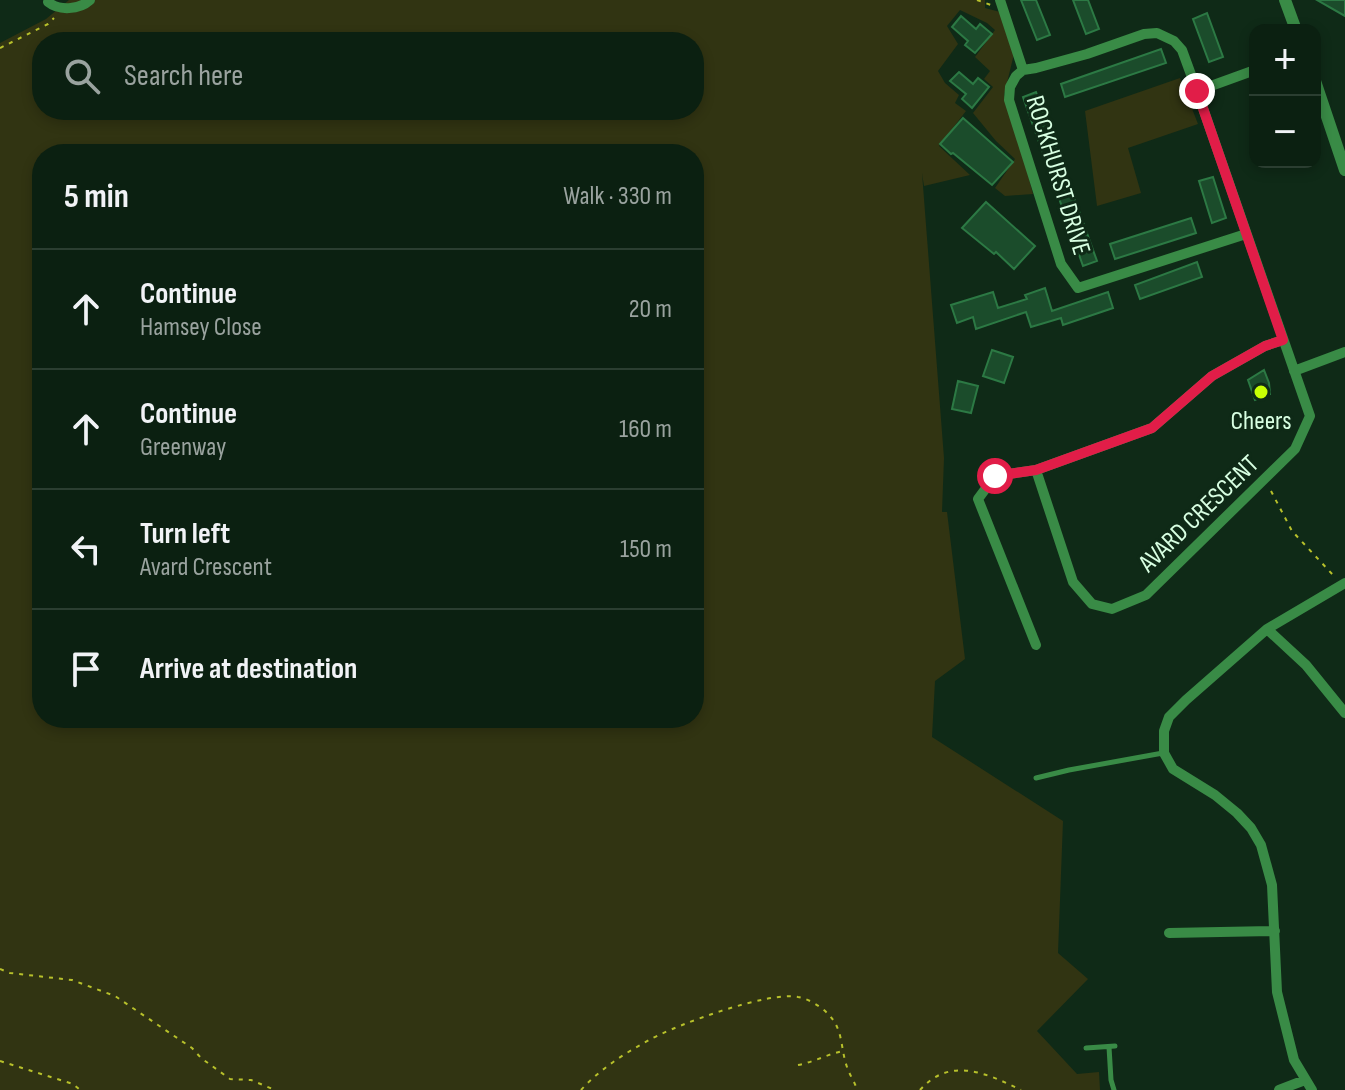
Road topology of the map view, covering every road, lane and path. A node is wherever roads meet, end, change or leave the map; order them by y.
1 (90, 0) edge
2 (1000, 0) edge
3 (1285, 0) edge
4 (48, 2) edge
5 (63, 9) junction
6 (1294, 24) edge
7 (0, 48) edge
8 (1023, 70) junction
9 (1249, 72) edge
10 (1197, 91) junction
11 (1320, 96) edge
12 (1345, 170) edge
13 (1246, 234) junction
14 (1283, 340) junction
15 (1345, 352) edge
16 (1294, 371) junction
17 (1036, 470) junction
18 (1264, 479) junction
19 (1344, 584) edge
20 (1267, 629) junction
21 (1036, 645) dead end
22 (1345, 713) edge
23 (1164, 753) junction
24 (1036, 778) dead end
25 (1275, 931) junction
26 (1169, 933) dead end
27 (0, 969) edge
28 (1086, 1048) dead end
29 (845, 1051) junction
30 (0, 1061) edge
31 (798, 1065) dead end
32 (1305, 1080) junction
33 (80, 1090) edge
34 (275, 1090) edge
35 (581, 1090) edge
36 (857, 1090) edge
37 (920, 1090) edge
38 (1021, 1090) edge
39 (1114, 1090) edge
40 (1279, 1090) edge
41 (1312, 1090) edge

1 - 5 street
2 - 8 street, ROCKHURST DRIVE
3 - 6 street
4 - 5 street
5 - 7 path
8 - 10 street, AVARD CRESCENT
8 - 13 street, ROCKHURST DRIVE
9 - 10 street
10 - 13 street, AVARD CRESCENT
11 - 12 street
13 - 14 street, AVARD CRESCENT
14 - 16 street, AVARD CRESCENT
14 - 17 street
15 - 16 street
16 - 18 street, AVARD CRESCENT
17 - 18 street, AVARD CRESCENT
17 - 21 street
18 - 19 path
19 - 20 street
20 - 22 street
20 - 23 street
23 - 24 lane
23 - 25 street
25 - 26 street
25 - 32 street
27 - 34 path
28 - 39 lane
29 - 31 path
29 - 35 path
29 - 36 path
30 - 33 path
32 - 40 street
32 - 41 street
37 - 38 path

